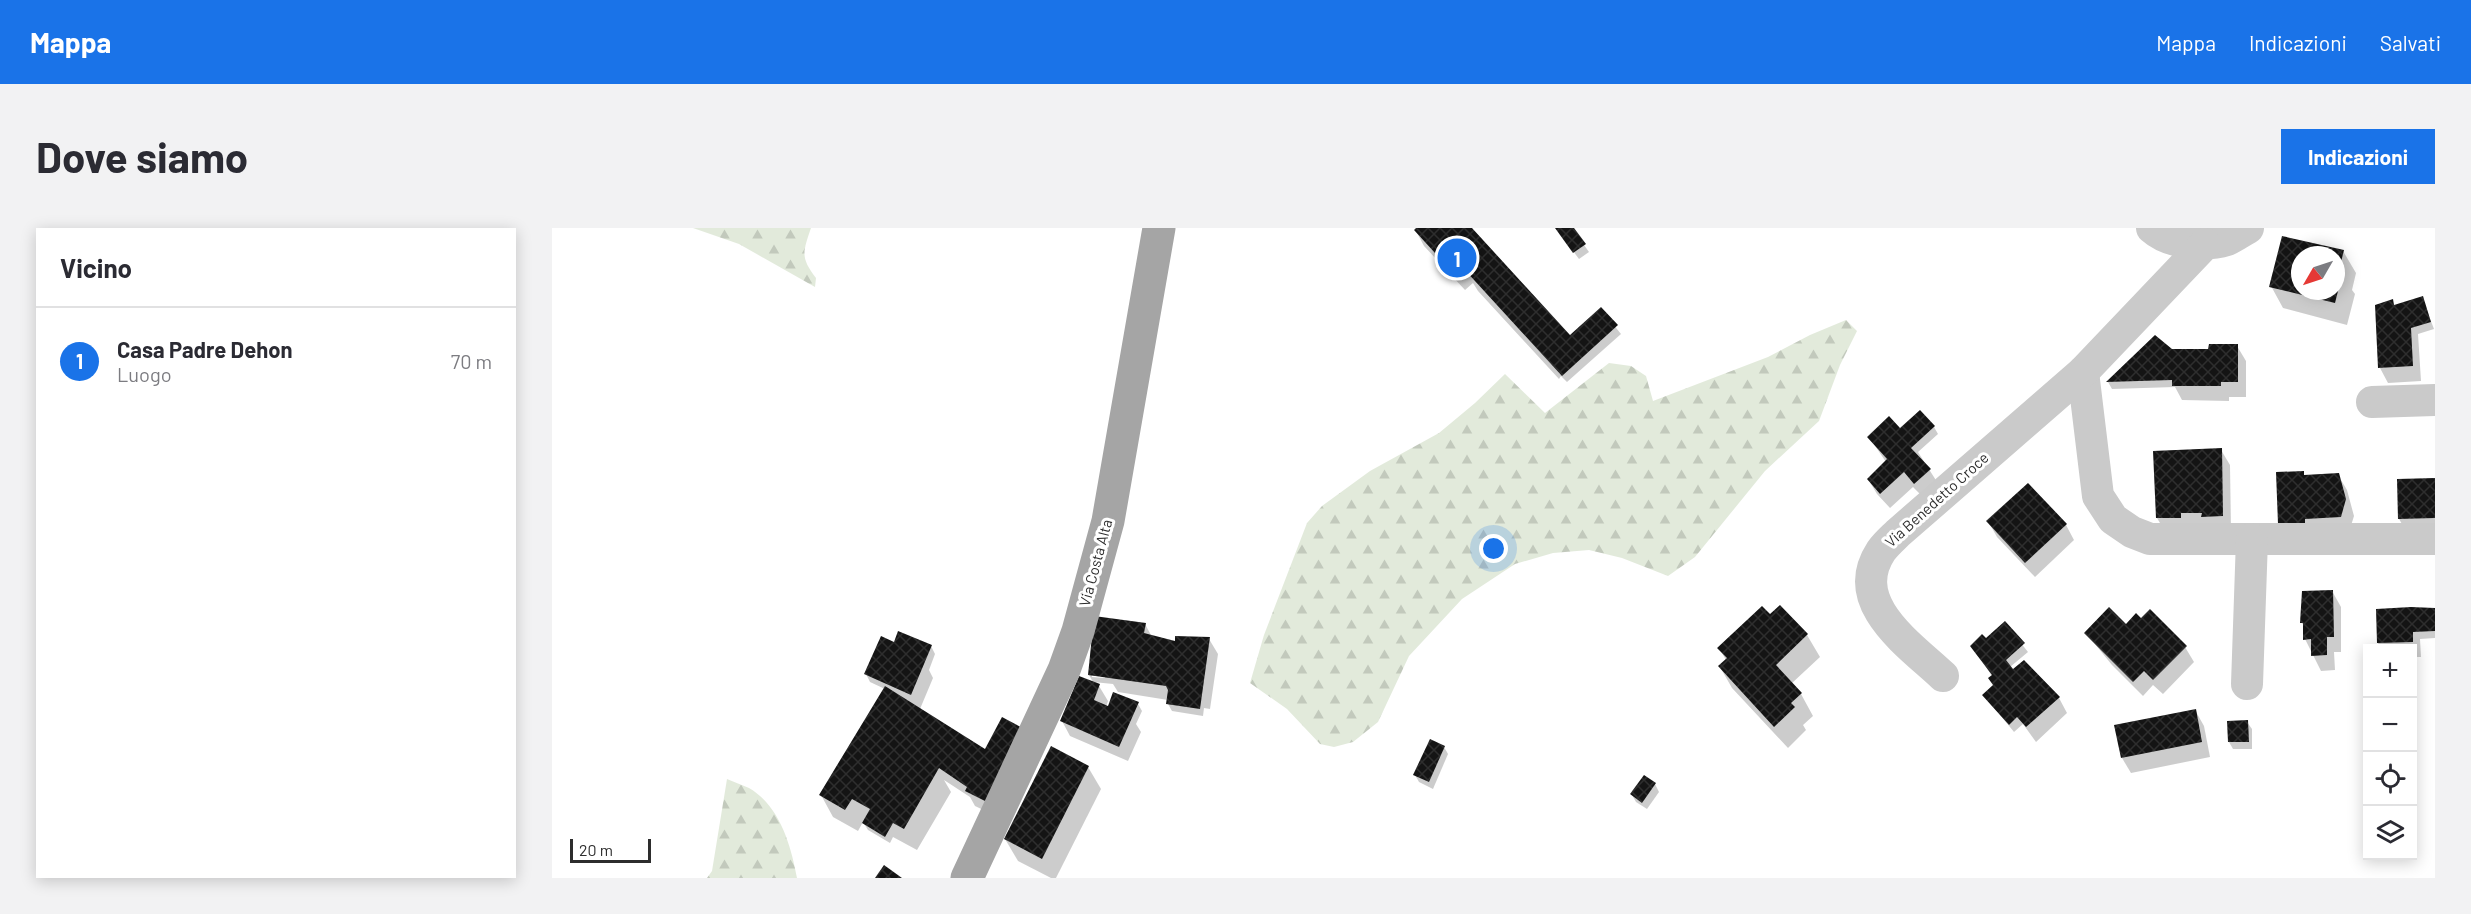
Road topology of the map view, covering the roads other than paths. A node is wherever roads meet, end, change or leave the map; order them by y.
1 (1158, 228) edge
2 (2152, 228) edge
3 (2248, 228) edge
4 (2205, 244) junction
5 (2083, 372) junction
6 (2435, 400) edge
7 (2372, 402) dead end
8 (2252, 538) junction
9 (2435, 539) edge
10 (1943, 676) dead end
11 (2247, 684) dead end
12 (967, 878) edge

1 - 12 main road, Via Costa Alta
2 - 4 street
3 - 4 street
4 - 5 street, Via Benedetto Croce
5 - 8 street
5 - 10 street, Via Benedetto Croce
6 - 7 street
8 - 9 street
8 - 11 street

